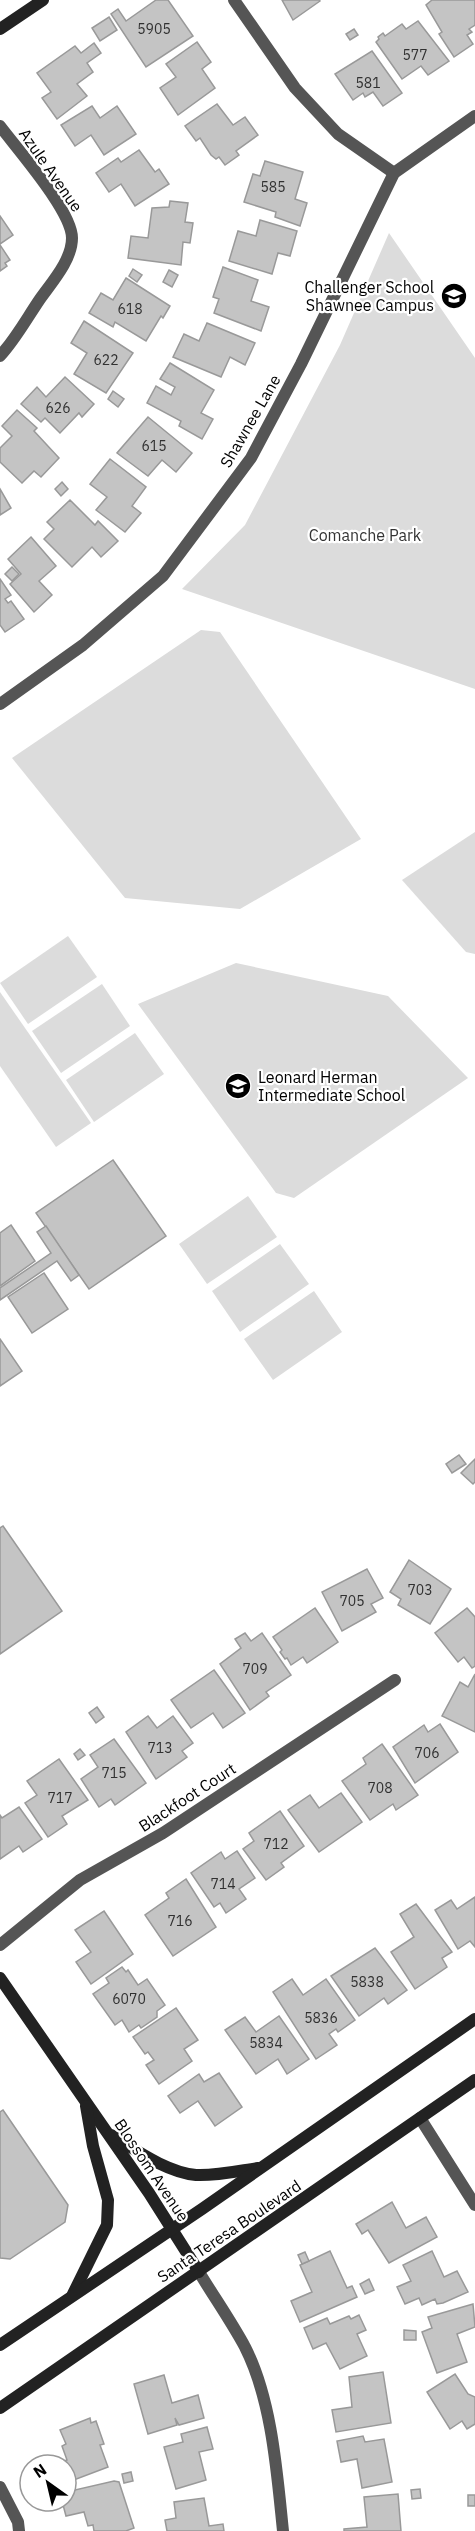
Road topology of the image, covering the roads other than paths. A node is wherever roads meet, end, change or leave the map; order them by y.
1 (42, 0) edge
2 (234, 0) edge
3 (0, 29) edge
4 (475, 116) edge
5 (0, 126) edge
6 (394, 173) junction
7 (0, 356) edge
8 (0, 704) edge
9 (394, 1680) dead end
10 (0, 1945) edge
11 (0, 1978) edge
12 (475, 2019) edge
13 (475, 2080) edge
14 (86, 2102) junction
15 (420, 2118) junction
16 (108, 2133) junction
17 (259, 2168) junction
18 (475, 2205) edge
19 (172, 2229) junction
20 (199, 2272) junction
21 (71, 2297) junction
22 (0, 2344) edge
23 (0, 2408) edge
24 (0, 2487) edge
25 (18, 2531) edge
26 (283, 2531) edge

1 - 3 main road
2 - 6 street
4 - 6 street, Shawnee Lane
5 - 7 street, Azule Avenue
6 - 8 street, Shawnee Lane
9 - 10 street, Blackfoot Court
11 - 14 main road, Blossom Avenue
12 - 17 main road, Santa Teresa Boulevard
13 - 15 main road, Santa Teresa Boulevard
14 - 16 main road, Blossom Avenue
14 - 21 main road
15 - 18 street
15 - 20 main road, Santa Teresa Boulevard
16 - 17 main road
16 - 19 main road, Blossom Avenue
17 - 19 main road, Santa Teresa Boulevard
19 - 20 main road, Blossom Avenue
19 - 21 main road, Santa Teresa Boulevard
20 - 23 main road, Santa Teresa Boulevard
20 - 26 street, Blossom Avenue
21 - 22 main road, Santa Teresa Boulevard
24 - 25 street

